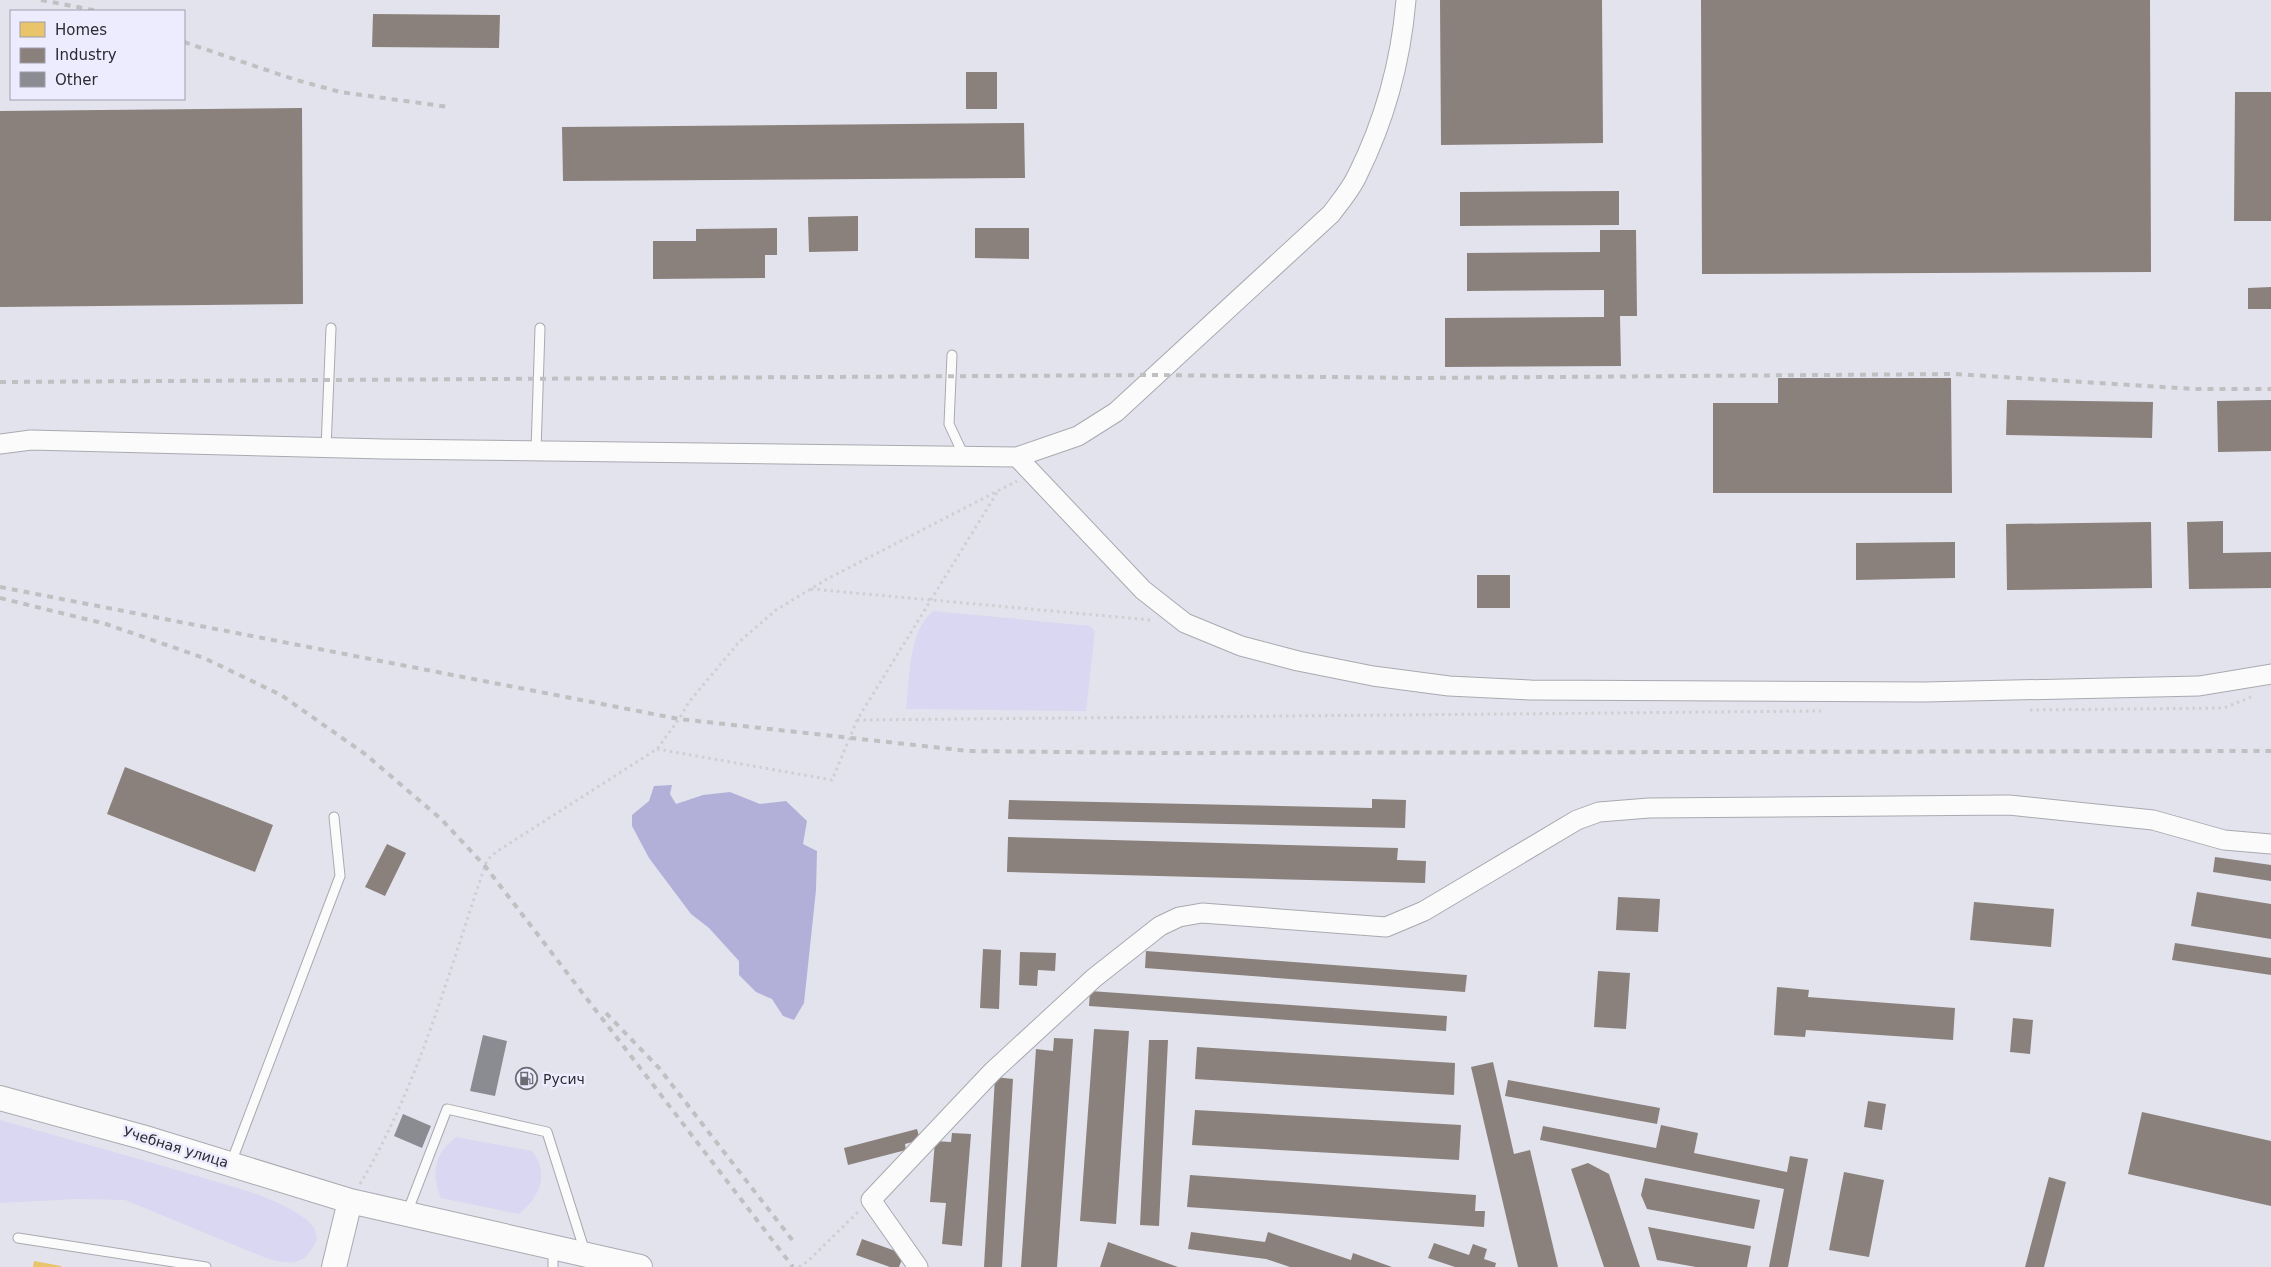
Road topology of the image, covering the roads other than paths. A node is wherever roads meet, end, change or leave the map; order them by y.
1 (1406, 0) edge
2 (331, 328) dead end
3 (540, 328) dead end
4 (952, 355) dead end
5 (0, 444) edge
6 (326, 448) junction
7 (536, 451) junction
8 (964, 456) junction
9 (1018, 457) junction
10 (2271, 674) edge
11 (334, 817) dead end
12 (2271, 844) edge
13 (0, 1098) edge
14 (231, 1164) junction
15 (350, 1202) junction
16 (407, 1214) junction
17 (18, 1238) dead end
18 (586, 1255) junction
19 (553, 1257) edge
20 (206, 1267) edge
21 (334, 1267) edge
22 (640, 1267) edge
23 (918, 1267) edge

1 - 9 street
2 - 6 lane
3 - 7 lane
4 - 8 lane
5 - 6 street
6 - 7 street
7 - 8 street
8 - 9 street
9 - 10 street
11 - 14 lane
12 - 23 street
13 - 14 street, Учебная улица
14 - 15 street, Учебная улица
15 - 16 street, Учебная улица
15 - 21 street
16 - 18 lane
16 - 19 street, Учебная улица
17 - 20 lane
18 - 19 street, Учебная улица
18 - 22 street, Учебная улица

